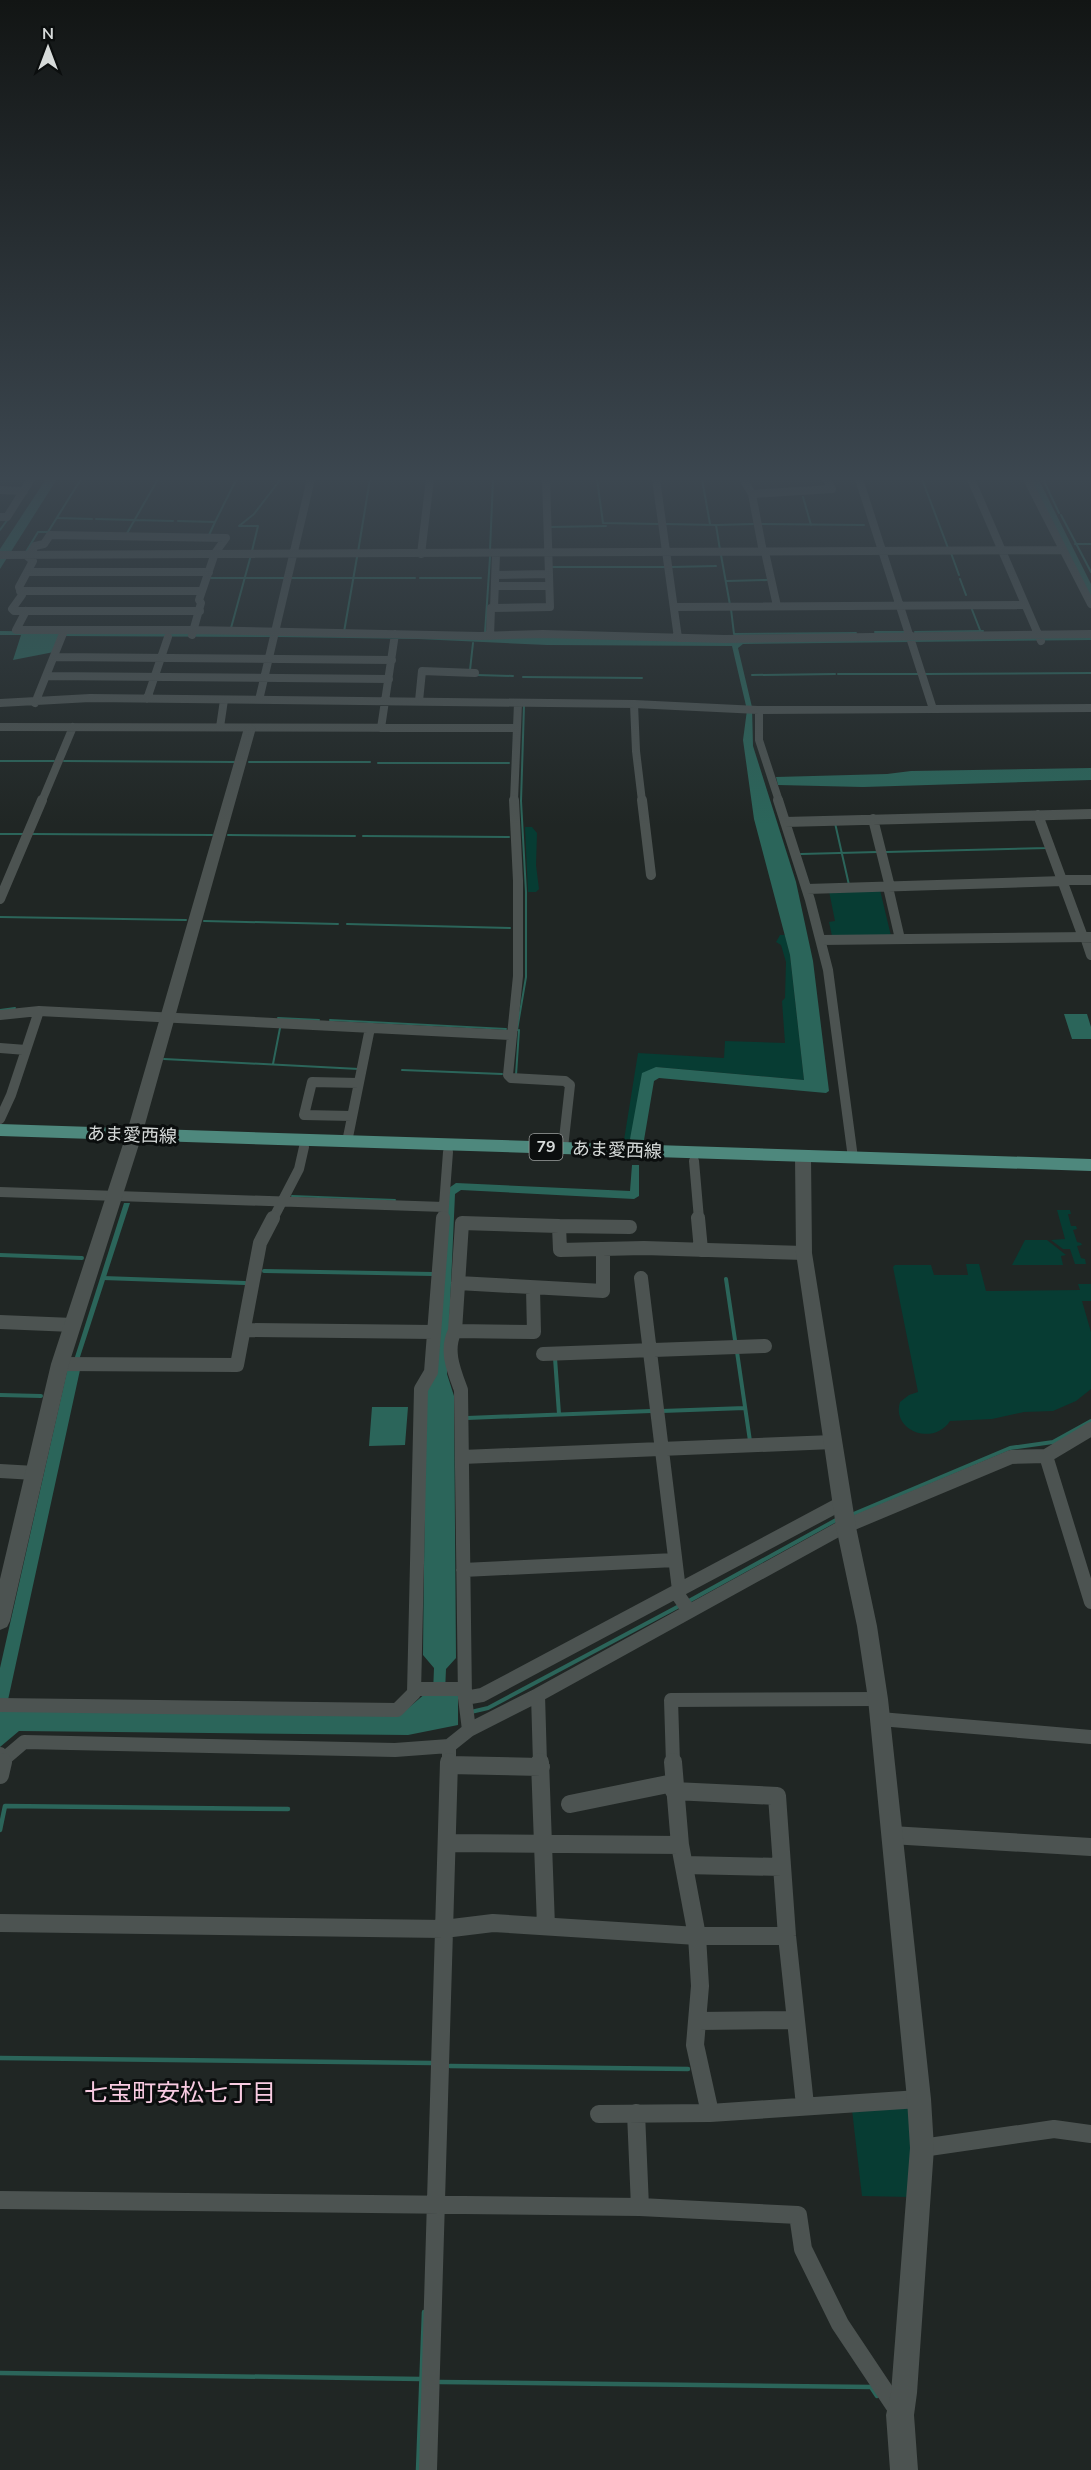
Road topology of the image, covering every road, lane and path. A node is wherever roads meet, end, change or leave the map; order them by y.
1 (22, 594) edge
2 (201, 594) edge
3 (284, 594) edge
4 (495, 594) edge
5 (549, 594) edge
6 (673, 594) edge
7 (774, 594) edge
8 (897, 594) edge
9 (1021, 594) edge
10 (1025, 604) junction
11 (901, 605) junction
12 (777, 606) junction
13 (674, 607) junction
14 (494, 608) junction
15 (26, 611) junction
16 (200, 611) junction
17 (63, 634) junction
18 (192, 634) junction
19 (1091, 634) edge
20 (275, 635) junction
21 (490, 636) junction
22 (168, 637) junction
23 (395, 637) junction
24 (678, 638) junction
25 (911, 640) junction
26 (1041, 640) junction
27 (1091, 642) edge
28 (55, 657) junction
29 (161, 657) junction
30 (269, 658) junction
31 (392, 660) junction
32 (475, 673) dead end
33 (47, 676) junction
34 (155, 677) junction
35 (264, 678) junction
36 (389, 679) junction
37 (147, 699) junction
38 (224, 700) junction
39 (259, 700) junction
40 (386, 700) junction
41 (419, 701) junction
42 (0, 703) edge
43 (518, 703) junction
44 (634, 704) junction
45 (1091, 708) edge
46 (753, 709) junction
47 (933, 709) junction
48 (29, 712) junction
49 (0, 727) edge
50 (73, 727) junction
51 (220, 727) junction
52 (250, 728) junction
53 (381, 728) junction
54 (517, 729) junction
55 (1091, 814) edge
56 (1038, 815) junction
57 (873, 819) junction
58 (785, 822) junction
59 (651, 875) dead end
60 (1091, 880) edge
61 (1063, 881) junction
62 (889, 887) junction
63 (807, 889) junction
64 (0, 899) edge
65 (1086, 937) edge
66 (900, 939) junction
67 (821, 940) junction
68 (1091, 955) edge
69 (39, 1011) junction
70 (0, 1015) edge
71 (166, 1018) junction
72 (370, 1028) junction
73 (511, 1035) junction
74 (0, 1048) edge
75 (26, 1050) junction
76 (359, 1083) junction
77 (6, 1094) edge
78 (352, 1116) junction
79 (0, 1119) edge
80 (0, 1130) edge
81 (0, 1138) edge
82 (133, 1139) junction
83 (347, 1142) junction
84 (304, 1147) junction
85 (563, 1148) junction
86 (448, 1152) junction
87 (853, 1158) junction
88 (803, 1160) junction
89 (694, 1161) junction
90 (1091, 1165) edge
91 (1091, 1173) edge
92 (0, 1192) edge
93 (114, 1196) junction
94 (282, 1200) junction
95 (444, 1207) junction
96 (559, 1226) junction
97 (630, 1227) dead end
98 (603, 1249) junction
99 (701, 1250) junction
100 (804, 1252) junction
101 (640, 1278) dead end
102 (459, 1283) junction
103 (532, 1289) junction
104 (0, 1322) edge
105 (73, 1325) junction
106 (244, 1330) junction
107 (455, 1331) junction
108 (434, 1332) junction
109 (765, 1346) dead end
110 (650, 1350) junction
111 (543, 1354) dead end
112 (60, 1364) junction
113 (1091, 1429) edge
114 (833, 1442) junction
115 (662, 1449) junction
116 (1046, 1456) junction
117 (462, 1457) junction
118 (0, 1471) edge
119 (35, 1473) junction
120 (845, 1516) junction
121 (675, 1560) junction
122 (463, 1570) junction
123 (678, 1592) junction
124 (1091, 1602) edge
125 (688, 1610) junction
126 (0, 1621) edge
127 (414, 1689) junction
128 (538, 1695) junction
129 (465, 1696) junction
130 (0, 1705) edge
131 (879, 1709) junction
132 (468, 1726) junction
133 (1091, 1737) edge
134 (449, 1746) junction
135 (1, 1761) edge
136 (449, 1765) junction
137 (541, 1767) junction
138 (674, 1787) junction
139 (570, 1804) dead end
140 (891, 1835) junction
141 (447, 1843) junction
142 (544, 1844) junction
143 (680, 1845) junction
144 (1091, 1847) edge
145 (684, 1864) junction
146 (782, 1867) junction
147 (0, 1923) edge
148 (546, 1926) junction
149 (444, 1929) junction
150 (697, 1936) junction
151 (787, 1936) junction
152 (796, 2020) junction
153 (698, 2021) junction
154 (919, 2099) junction
155 (805, 2106) junction
156 (636, 2113) junction
157 (710, 2113) junction
158 (599, 2114) dead end
159 (1091, 2134) edge
160 (922, 2148) junction
161 (0, 2199) edge
162 (437, 2206) junction
163 (640, 2207) junction
164 (900, 2415) junction
165 (428, 2470) edge
166 (904, 2470) edge

1 - 15 street
2 - 16 street
3 - 20 street
4 - 14 street
5 - 14 street
6 - 13 street
7 - 12 street
8 - 11 street
9 - 10 street
10 - 11 street
10 - 26 street
11 - 12 street
11 - 25 street
12 - 13 street
13 - 24 street
14 - 21 street
15 - 16 street
15 - 17 street
16 - 18 street
17 - 18 street
17 - 22 street
17 - 28 street
18 - 20 street
18 - 22 street
19 - 26 street
20 - 23 street
20 - 30 street
21 - 23 street
21 - 24 street
22 - 29 street
23 - 31 street
24 - 25 street
25 - 26 street
25 - 47 street
26 - 27 street
28 - 29 street
28 - 33 street
29 - 30 street
29 - 34 street
30 - 31 street
30 - 35 street
31 - 36 street
32 - 41 street
33 - 34 street
33 - 48 street
34 - 35 street
34 - 37 street
35 - 36 street
35 - 39 street
36 - 40 street
37 - 38 street
37 - 48 street
38 - 39 street
38 - 51 street
39 - 40 street
40 - 41 street
40 - 53 street
41 - 43 street
42 - 48 street
43 - 44 street
43 - 54 street
44 - 46 street
44 - 59 street
45 - 47 street
46 - 47 street
46 - 58 street
48 - 49 street
48 - 50 street
50 - 51 street
50 - 64 street
51 - 52 street
52 - 53 street
52 - 71 street
53 - 54 street
54 - 73 street
55 - 56 street
56 - 57 street
56 - 61 street
57 - 58 street
57 - 62 street
58 - 63 street
60 - 61 street
61 - 62 street
61 - 65 street
62 - 63 street
62 - 66 street
63 - 67 street
65 - 66 street
65 - 68 street
66 - 67 street
67 - 87 street
69 - 70 street
69 - 71 street
69 - 75 street
71 - 72 street
71 - 82 street
72 - 73 street
72 - 76 street
73 - 85 street
74 - 75 street
75 - 77 street
76 - 78 street
76 - 78 street
77 - 79 street
78 - 83 street
80 - 82 main road, あま愛西線 / 79
81 - 82 main road, あま愛西線 / 79
82 - 83 main road, あま愛西線 / 79
82 - 84 main road, あま愛西線 / 79
82 - 93 street
83 - 85 main road, あま愛西線 / 79
84 - 86 main road, あま愛西線 / 79
84 - 94 street
85 - 88 main road, あま愛西線 / 79
86 - 89 main road, あま愛西線 / 79
86 - 95 street
87 - 88 main road, あま愛西線 / 79
87 - 90 main road, あま愛西線 / 79
88 - 89 main road, あま愛西線 / 79
88 - 91 main road, あま愛西線 / 79
88 - 100 street
89 - 99 street
92 - 93 street
93 - 94 street
93 - 105 street
94 - 95 street
94 - 106 street
95 - 108 street
96 - 97 street
96 - 98 street
96 - 102 street
98 - 99 street
98 - 103 street
99 - 100 street
100 - 114 street
101 - 110 street
102 - 103 street
102 - 107 street
103 - 107 street
104 - 105 street
105 - 112 street
106 - 108 street
106 - 112 street
107 - 117 street
108 - 127 street
109 - 110 street
110 - 111 street
110 - 115 street
112 - 119 street
113 - 116 street
114 - 115 street
114 - 120 street
115 - 117 street
115 - 121 street
116 - 120 street
116 - 124 street
117 - 122 street
118 - 119 street
119 - 126 street
120 - 123 street
120 - 125 street
120 - 131 street
121 - 122 street
121 - 123 street
122 - 129 street
123 - 125 street
123 - 129 street
125 - 128 street
127 - 129 street
127 - 130 street
128 - 132 street
128 - 137 street
129 - 132 street
131 - 133 street
131 - 138 street
131 - 140 street
132 - 134 street
134 - 135 street
134 - 136 street
136 - 137 street
136 - 141 street
137 - 142 street
138 - 139 street
138 - 143 street
138 - 146 street
140 - 144 street
140 - 154 street
141 - 142 street
141 - 149 street
142 - 143 street
142 - 148 street
143 - 145 street
145 - 146 street
145 - 150 street
146 - 151 street
147 - 149 street
148 - 149 street
148 - 150 street
149 - 162 street
150 - 151 street
150 - 153 street
151 - 152 street
152 - 153 street
152 - 155 street
153 - 157 street
154 - 155 street
154 - 160 street
155 - 157 street
156 - 157 street
156 - 158 street
156 - 163 street
159 - 160 street
160 - 164 street
161 - 162 street
162 - 163 street
162 - 165 street
163 - 164 street
164 - 166 street

